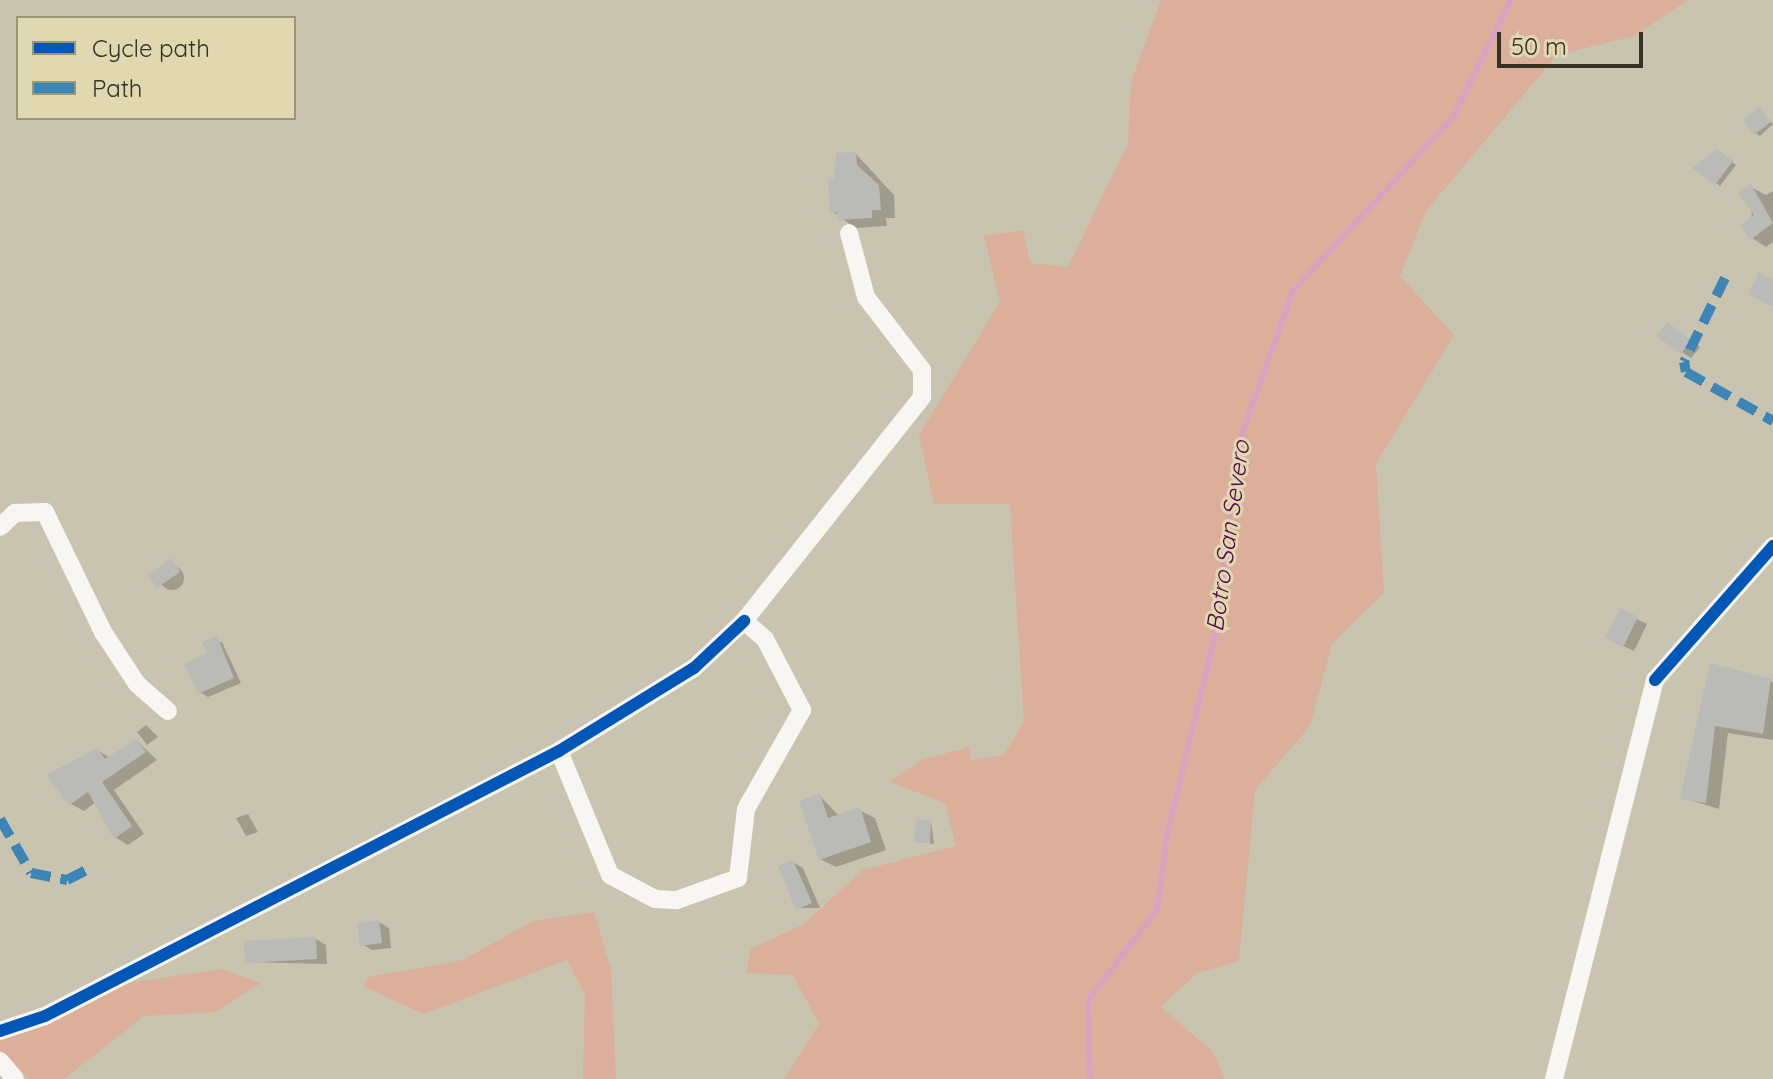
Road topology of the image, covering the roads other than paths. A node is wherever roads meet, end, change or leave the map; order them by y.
1 (849, 233) dead end
2 (0, 527) edge
3 (1773, 546) edge
4 (744, 621) junction
5 (168, 711) dead end
6 (559, 751) junction
7 (0, 1031) edge
8 (0, 1061) edge
9 (15, 1079) edge
10 (1554, 1079) edge

1 - 4 street
2 - 5 street
3 - 10 street
4 - 6 street
4 - 6 street
6 - 7 street
8 - 9 street

